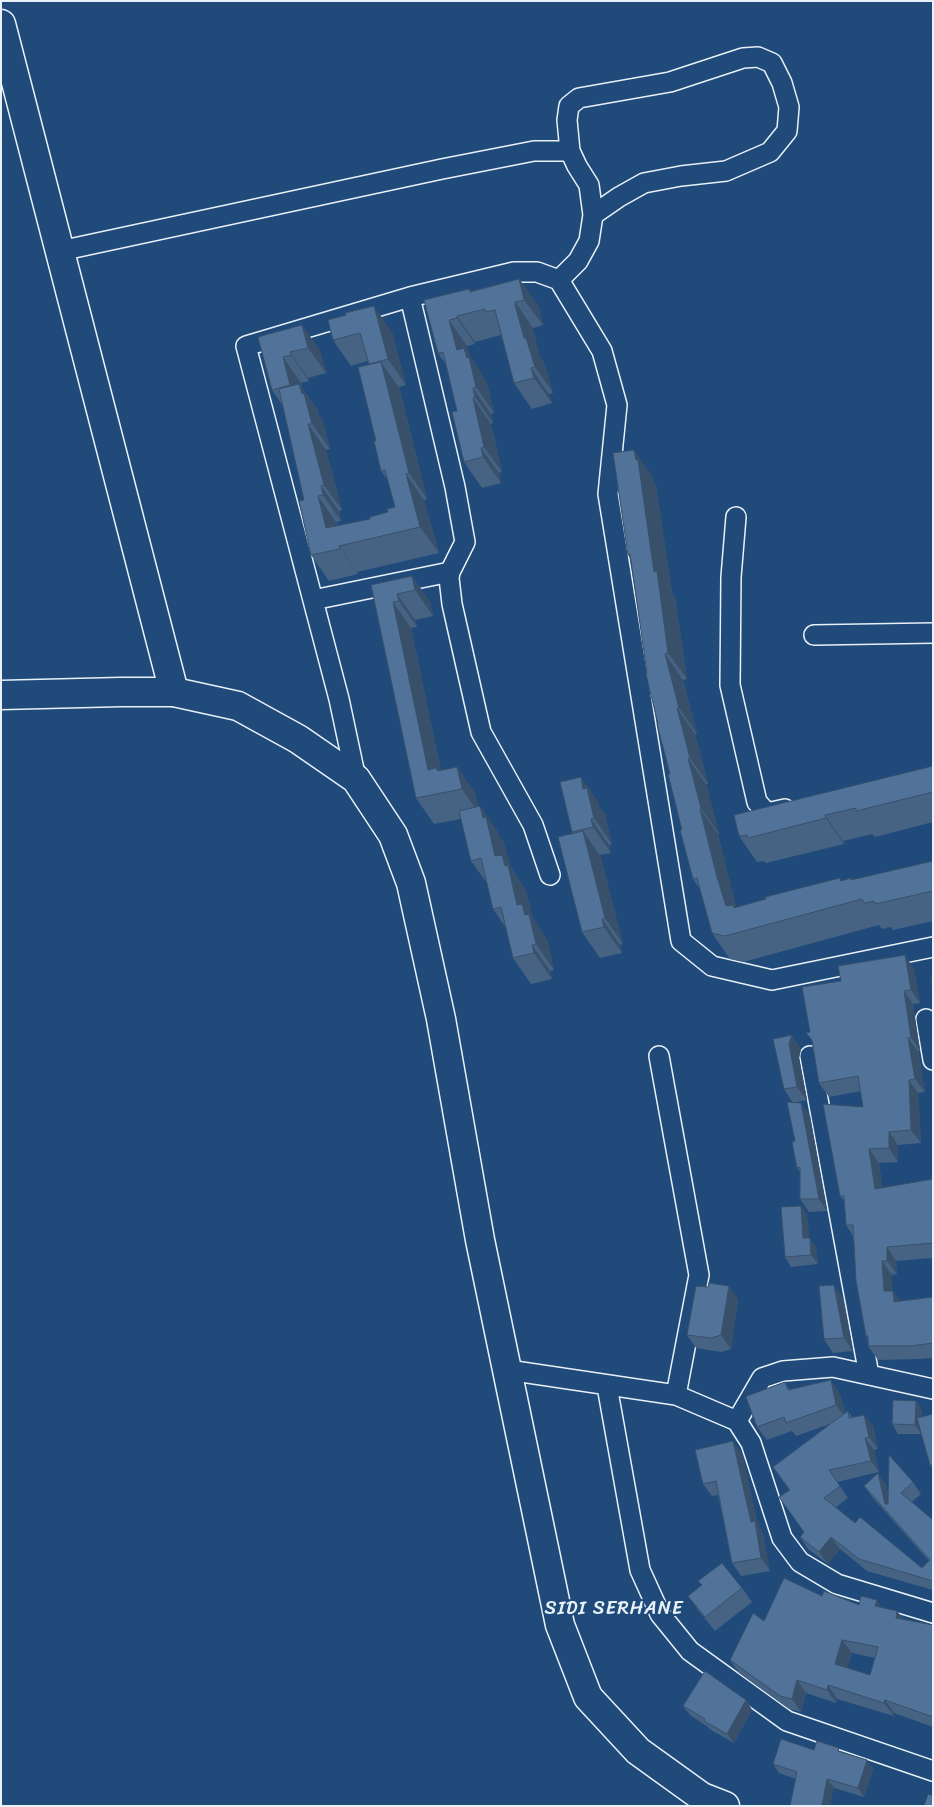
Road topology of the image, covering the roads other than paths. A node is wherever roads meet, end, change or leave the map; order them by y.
1 (1, 24) edge
2 (570, 151) junction
3 (593, 215) junction
4 (60, 251) junction
5 (559, 280) junction
6 (410, 297) junction
7 (736, 516) dead end
8 (450, 572) junction
9 (313, 600) junction
10 (933, 633) edge
11 (814, 635) dead end
12 (174, 692) junction
13 (1, 695) edge
14 (356, 779) junction
15 (804, 804) edge
16 (550, 875) dead end
17 (933, 947) edge
18 (926, 1019) dead end
19 (659, 1056) dead end
20 (810, 1056) dead end
21 (933, 1060) edge
22 (508, 1370) junction
23 (869, 1375) junction
24 (607, 1386) junction
25 (933, 1389) edge
26 (676, 1395) junction
27 (737, 1421) junction
28 (933, 1613) edge
29 (933, 1771) edge
30 (725, 1806) edge

1 - 4 main road
2 - 3 street
2 - 3 street
2 - 4 street
3 - 5 street
4 - 12 main road
5 - 6 street
5 - 17 street
6 - 8 street
6 - 9 street
7 - 15 street
8 - 9 street
8 - 16 street
9 - 14 street
10 - 11 street
12 - 13 main road
12 - 14 main road
14 - 22 main road
18 - 21 street
19 - 26 street
20 - 23 street
22 - 24 street
22 - 30 main road
23 - 25 street
23 - 27 street
24 - 26 street
24 - 29 street
26 - 27 street
27 - 28 street

